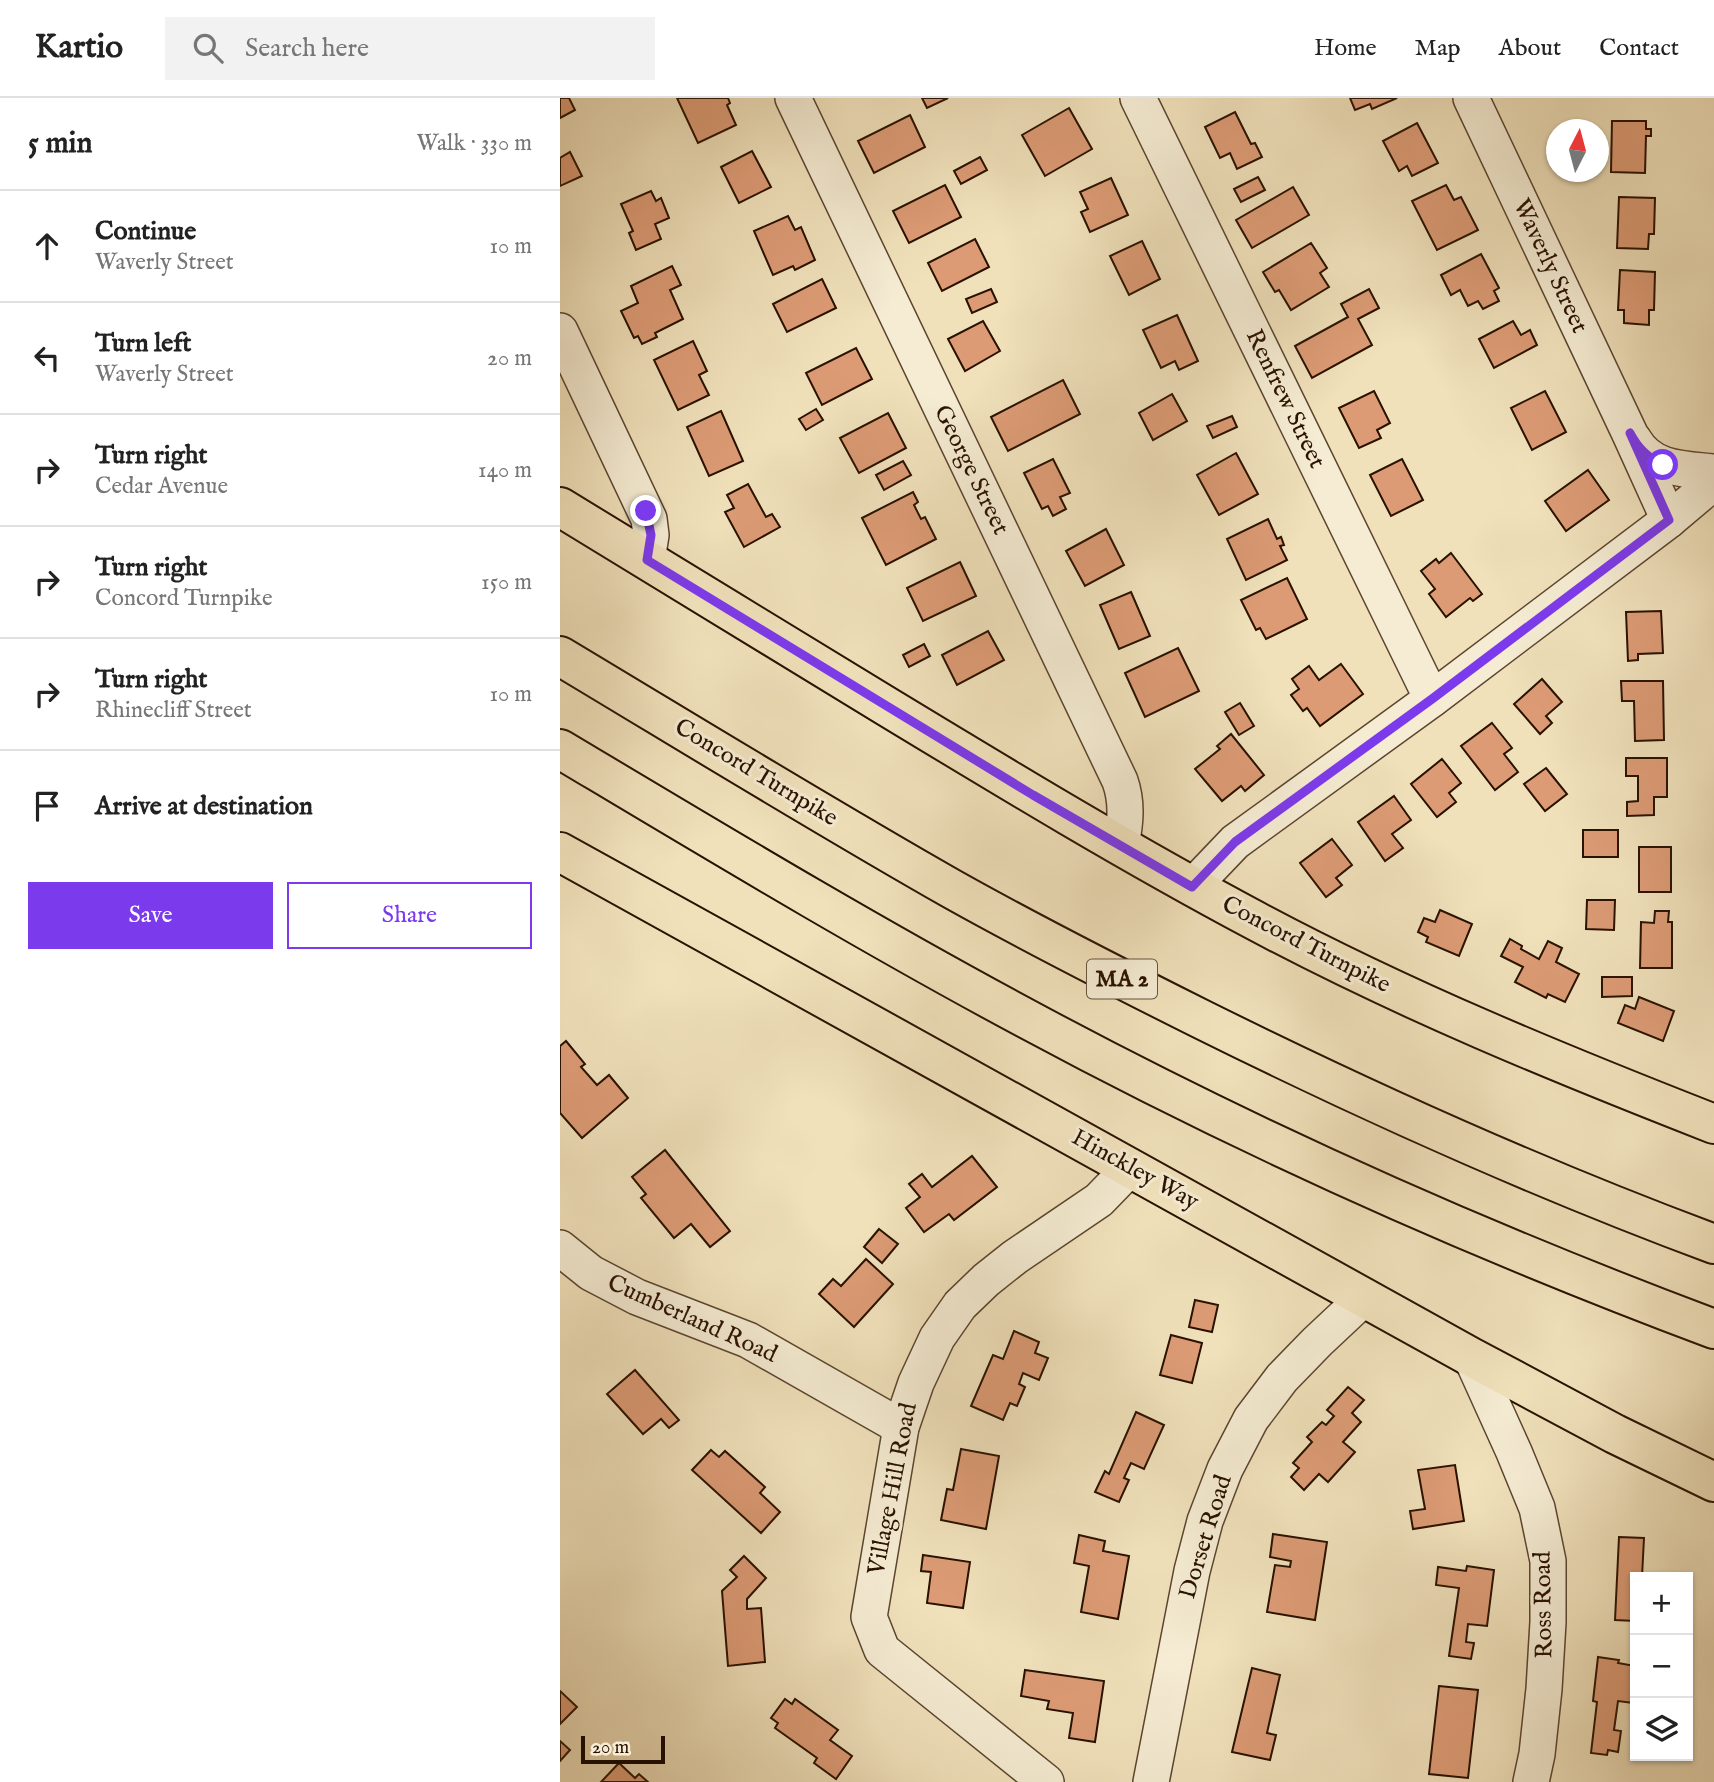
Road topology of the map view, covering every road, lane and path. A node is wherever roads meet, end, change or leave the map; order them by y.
1 (793, 98) edge
2 (1138, 98) edge
3 (1471, 98) edge
4 (560, 331) edge
5 (1630, 433) junction
6 (1714, 472) edge
7 (1714, 482) edge
8 (560, 507) edge
9 (1669, 520) junction
10 (647, 560) junction
11 (560, 656) edge
12 (1432, 699) junction
13 (560, 749) edge
14 (1121, 847) junction
15 (560, 852) edge
16 (1192, 887) junction
17 (1714, 1124) edge
18 (1130, 1168) junction
19 (1714, 1244) edge
20 (560, 1248) edge
21 (1365, 1297) junction
22 (1714, 1329) edge
23 (1471, 1357) junction
24 (901, 1427) junction
25 (1714, 1482) edge
26 (1046, 1782) edge
27 (1151, 1782) edge
28 (1531, 1782) edge

1 - 14 street, George Street
2 - 12 street, Renfrew Street
3 - 5 street, Waverly Street
4 - 10 street
5 - 6 street, Waverly Street
5 - 9 street, Waverly Street
7 - 9 street
8 - 10 main road, Concord Turnpike
9 - 12 street
10 - 14 main road, Concord Turnpike
11 - 19 main road, Concord Turnpike / MA 2
12 - 16 street
13 - 22 main road
14 - 16 main road, Concord Turnpike
15 - 18 main road, Hinckley Way
16 - 17 main road, Concord Turnpike
18 - 21 main road, Hinckley Way
18 - 24 street, Village Hill Road
20 - 24 street, Cumberland Road
21 - 23 main road, Hinckley Way
21 - 27 street, Dorset Road
23 - 25 main road, Hinckley Way
23 - 28 street, Ross Road
24 - 26 street, Village Hill Road

